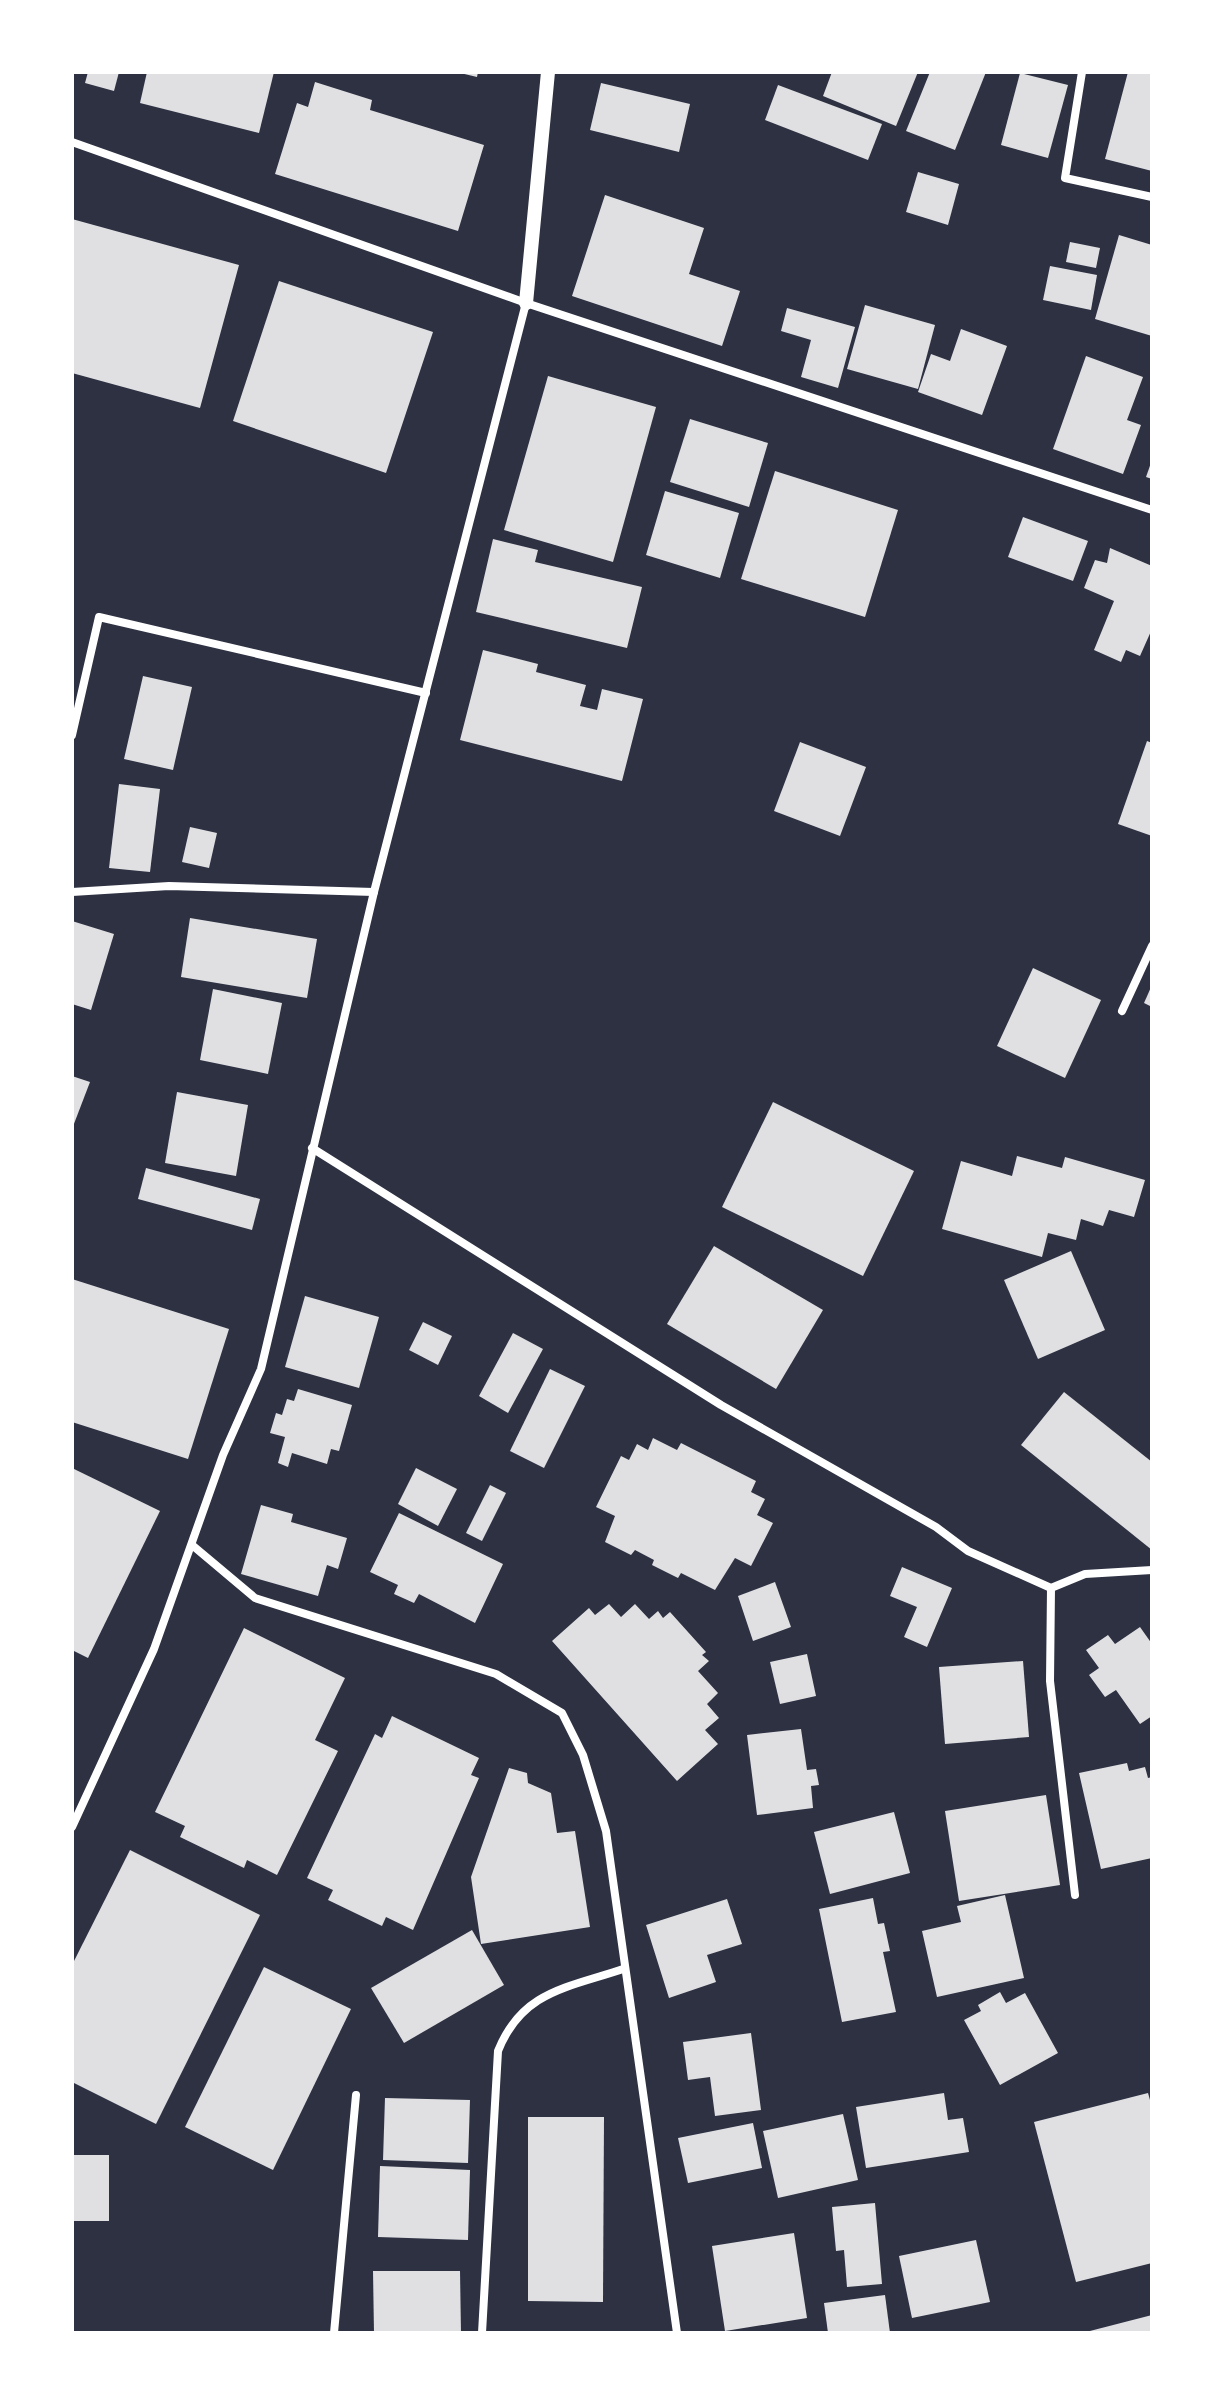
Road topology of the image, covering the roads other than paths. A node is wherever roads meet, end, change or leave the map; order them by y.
1 (548, 72) edge
2 (1082, 72) edge
3 (72, 142) edge
4 (1152, 197) edge
5 (526, 303) junction
6 (1152, 510) edge
7 (426, 693) junction
8 (72, 735) edge
9 (72, 892) edge
10 (374, 892) junction
11 (1152, 946) edge
12 (1122, 1011) dead end
13 (312, 1148) junction
14 (192, 1545) junction
15 (1152, 1570) edge
16 (1051, 1588) junction
17 (72, 1827) edge
18 (1075, 1895) dead end
19 (623, 1969) junction
20 (356, 2095) dead end
21 (334, 2333) edge
22 (482, 2333) edge
23 (677, 2333) edge

1 - 5 street
2 - 4 street
3 - 5 street
5 - 6 street
5 - 7 street
7 - 8 street
7 - 10 street
9 - 10 street
10 - 13 street
11 - 12 street
13 - 14 street
13 - 16 street
14 - 17 street
14 - 19 street
15 - 16 street
16 - 18 street
19 - 22 street
19 - 23 street
20 - 21 street

